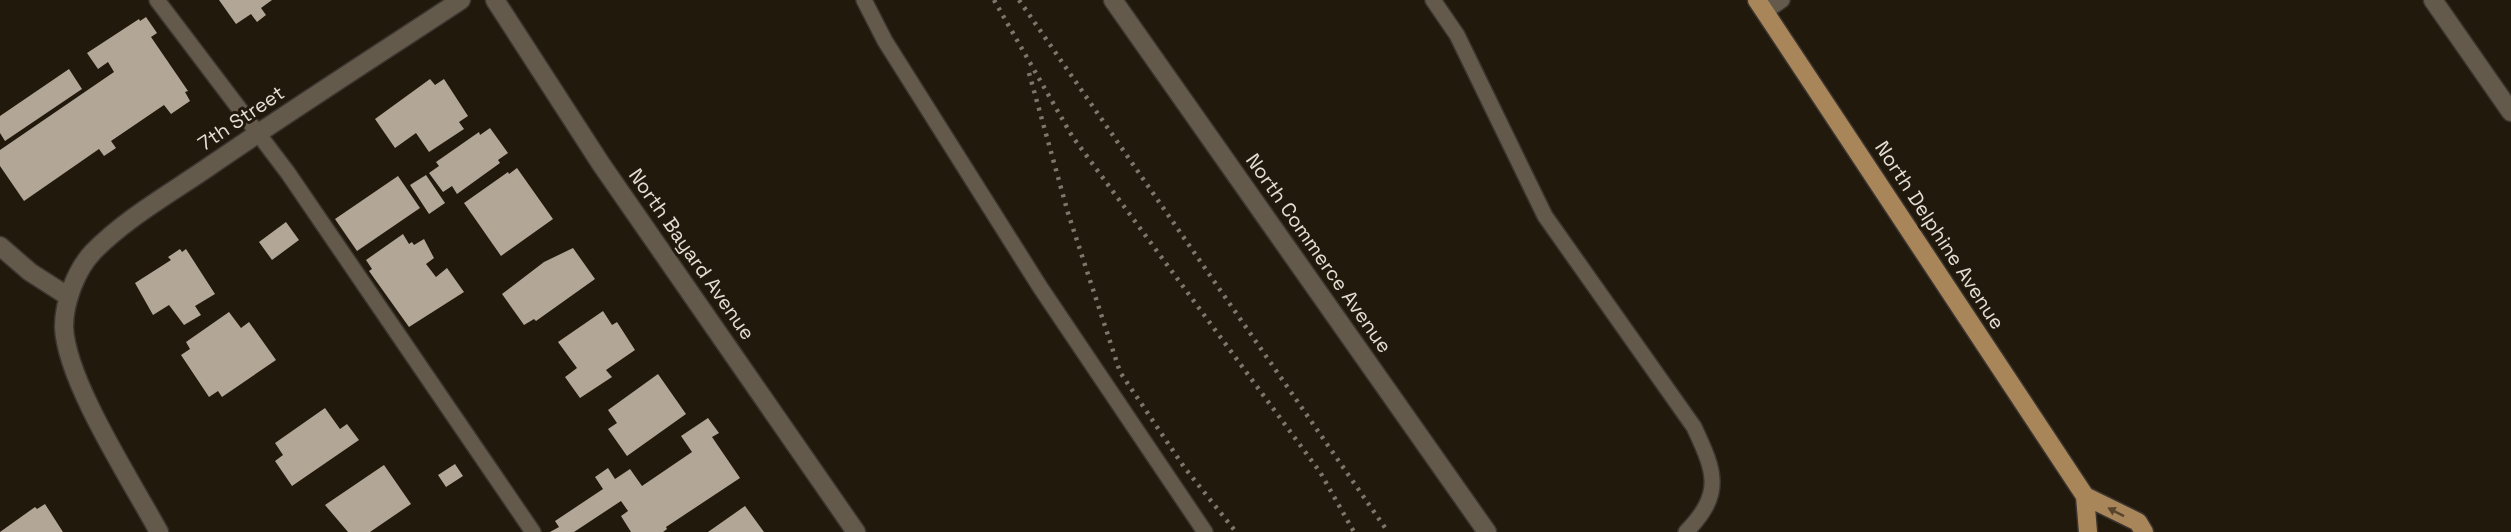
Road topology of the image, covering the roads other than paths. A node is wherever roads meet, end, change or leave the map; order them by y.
1 (157, 0) edge
2 (461, 0) edge
3 (495, 0) edge
4 (864, 0) edge
5 (1113, 0) edge
6 (1433, 0) edge
7 (1782, 0) edge
8 (2433, 0) edge
9 (1761, 6) edge
10 (2511, 112) edge
11 (258, 133) junction
12 (0, 246) edge
13 (69, 297) junction
14 (2085, 496) junction
15 (159, 532) edge
16 (533, 532) edge
17 (856, 532) edge
18 (1205, 532) edge
19 (1487, 532) edge
20 (1686, 532) edge
21 (2088, 532) edge
22 (2144, 532) edge

1 - 11 lane
2 - 11 street, 7th Street
3 - 17 street, North Bayard Avenue
4 - 18 lane
5 - 19 street, North Commerce Avenue
6 - 20 lane
7 - 9 lane
8 - 10 street
9 - 14 main road, North Delphine Avenue
11 - 13 street, 7th Street
11 - 16 lane
12 - 13 street
13 - 15 street, 7th Street
14 - 21 main road, North Delphine Avenue
22 -> 14 main road

